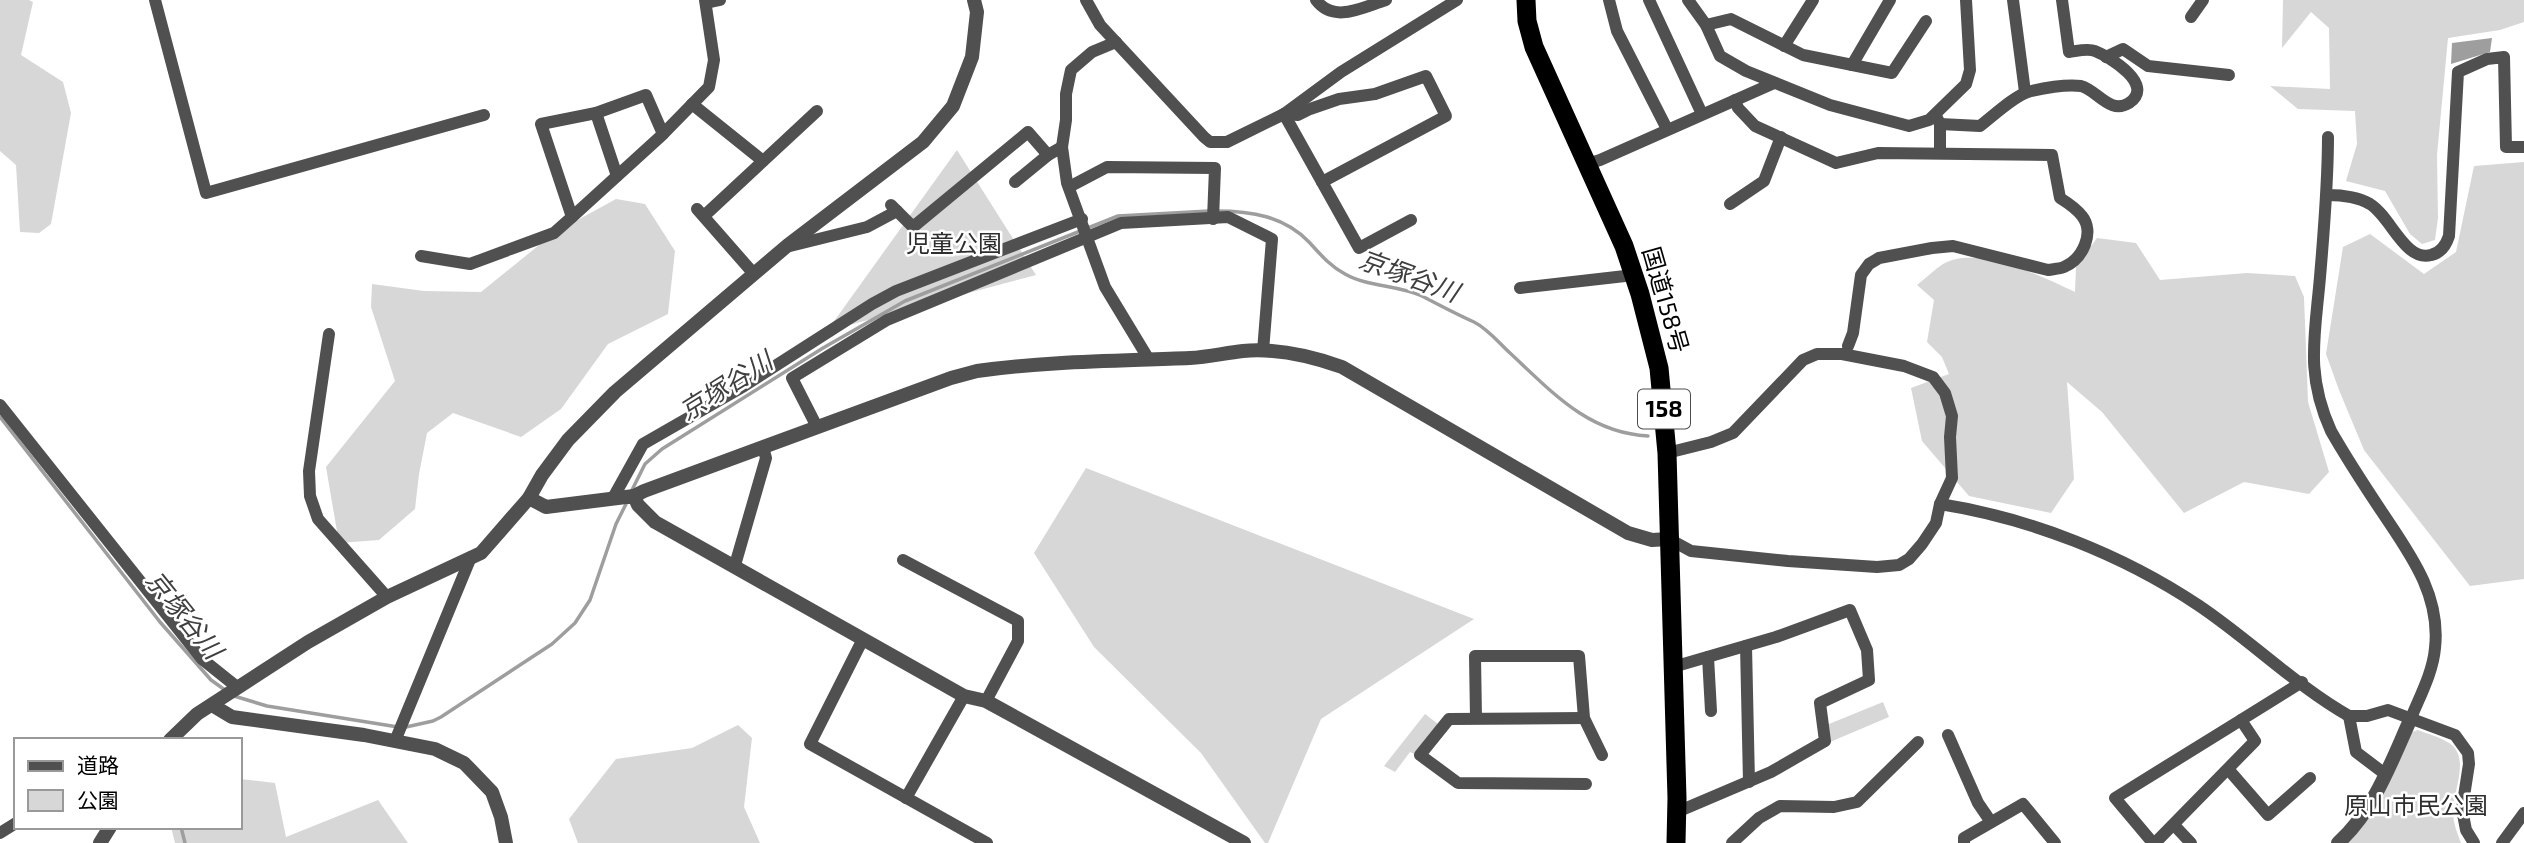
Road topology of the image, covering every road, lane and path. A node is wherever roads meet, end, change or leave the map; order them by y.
1 (155, 0) edge
2 (720, 0) edge
3 (974, 0) edge
4 (1086, 0) edge
5 (1316, 0) edge
6 (1386, 0) edge
7 (1457, 0) edge
8 (1526, 0) edge
9 (1609, 0) edge
10 (1649, 0) edge
11 (1688, 0) edge
12 (1813, 0) edge
13 (1966, 0) edge
14 (2013, 0) edge
15 (2062, 0) edge
16 (2203, 0) edge
17 (1885, 1) edge
18 (705, 2) edge
19 (2192, 17) dead end
20 (1926, 21) dead end
21 (1706, 25) junction
22 (1116, 42) junction
23 (1784, 46) junction
24 (2106, 57) junction
25 (1852, 65) junction
26 (2229, 75) dead end
27 (1774, 83) junction
28 (2025, 92) junction
29 (1735, 100) junction
30 (692, 104) junction
31 (817, 111) dead end
32 (596, 113) junction
33 (1284, 114) junction
34 (1702, 114) junction
35 (484, 115) dead end
36 (1938, 119) junction
37 (1667, 129) junction
38 (663, 134) junction
39 (1781, 137) junction
40 (2328, 137) dead end
41 (1062, 147) junction
42 (2524, 147) edge
43 (1940, 153) junction
44 (1048, 155) junction
45 (763, 161) junction
46 (1587, 164) junction
47 (617, 176) junction
48 (1015, 182) dead end
49 (1322, 182) junction
50 (1069, 187) junction
51 (2327, 195) junction
52 (1730, 204) dead end
53 (572, 217) junction
54 (1213, 219) junction
55 (1411, 219) dead end
56 (1085, 228) junction
57 (786, 247) junction
58 (421, 256) dead end
59 (754, 274) junction
60 (1634, 275) junction
61 (1520, 288) dead end
62 (329, 334) dead end
63 (1848, 346) dead end
64 (1264, 351) junction
65 (1148, 358) junction
66 (0, 405) edge
67 (817, 427) junction
68 (763, 447) junction
69 (1667, 453) junction
70 (529, 498) junction
71 (616, 498) junction
72 (639, 498) junction
73 (1940, 504) junction
74 (1670, 539) junction
75 (471, 558) junction
76 (903, 560) dead end
77 (735, 565) junction
78 (387, 597) junction
79 (863, 639) junction
80 (1746, 646) junction
81 (1708, 657) junction
82 (1673, 667) junction
83 (2302, 682) junction
84 (225, 695) junction
85 (964, 696) junction
86 (986, 701) junction
87 (1711, 710) dead end
88 (2349, 716) junction
89 (1476, 718) junction
90 (1584, 718) junction
91 (2410, 718) junction
92 (2241, 719) junction
93 (1948, 735) dead end
94 (172, 738) edge
95 (396, 741) junction
96 (1919, 742) dead end
97 (1602, 755) dead end
98 (2228, 769) junction
99 (2385, 774) junction
100 (2310, 778) dead end
101 (1749, 782) junction
102 (1586, 785) dead end
103 (906, 798) junction
104 (1677, 812) junction
105 (2524, 813) edge
106 (1991, 822) junction
107 (2174, 825) junction
108 (506, 843) edge
109 (987, 843) edge
110 (1244, 843) edge
111 (1676, 843) edge
112 (1733, 843) edge
113 (1964, 843) edge
114 (2056, 843) edge
115 (2154, 843) edge
116 (2191, 843) edge
117 (2338, 843) edge
118 (2474, 843) edge
119 (2502, 843) edge

1 - 35 street
2 - 18 street
3 - 57 street
4 - 22 street
5 - 6 street
7 - 33 street
8 - 46 highway, 国道158号 / 158
9 - 37 street
10 - 34 street
11 - 21 street
12 - 23 street
13 - 36 street
14 - 28 street
15 - 24 street
16 - 19 street
17 - 25 street
18 - 30 street
20 - 25 street
21 - 23 street
21 - 27 street
22 - 33 street
22 - 41 street
23 - 25 street
24 - 26 street
24 - 28 street
27 - 29 street
27 - 36 street
28 - 36 street
29 - 34 street
29 - 39 street
30 - 38 street
30 - 45 street
31 - 45 street
32 - 38 street
32 - 47 street
32 - 53 street
33 - 49 street
33 - 49 street
34 - 37 street
36 - 43 street
37 - 46 street
38 - 47 street
39 - 43 street
39 - 52 street
40 - 51 street
41 - 44 street
41 - 50 street
42 - 51 street
43 - 63 street
44 - 48 street
44 - 57 street
45 - 59 street
46 - 60 highway, 国道158号 / 158
47 - 53 street
49 - 55 street
50 - 54 street
50 - 56 street
51 - 91 street
53 - 58 street
54 - 56 street
54 - 64 street
56 - 65 street
56 - 67 street
56 - 71 street
57 - 59 street
59 - 70 street
60 - 61 street
60 - 69 highway, 国道158号 / 158
62 - 78 street
64 - 65 street
64 - 74 street
65 - 67 street
66 - 84 street
67 - 68 street
68 - 72 street
68 - 77 street
69 - 73 street
69 - 74 highway, 国道158号 / 158
70 - 71 street
70 - 75 street
71 - 72 street
72 - 77 street
73 - 74 street
73 - 83 street
74 - 82 highway, 国道158号 / 158
75 - 78 street
75 - 95 street
76 - 86 street
77 - 79 street
78 - 84 street
79 - 85 street
79 - 103 street
80 - 81 street
80 - 101 street
80 - 101 street
81 - 82 street
81 - 87 street
82 - 104 highway, 国道158号 / 158
83 - 88 street
83 - 92 street
84 - 94 street
84 - 95 street
85 - 86 street
85 - 103 street
86 - 110 street
88 - 91 street
88 - 99 street
89 - 90 street
89 - 90 street
89 - 102 street
90 - 97 street
91 - 99 street
91 - 118 street
92 - 98 street
92 - 115 street
93 - 106 street
95 - 108 street
96 - 112 street
98 - 100 street
98 - 107 street
99 - 117 street
101 - 104 street
103 - 109 street
104 - 111 highway, 国道158号 / 158
105 - 119 street
106 - 113 street
106 - 114 street
107 - 115 street
107 - 116 street

